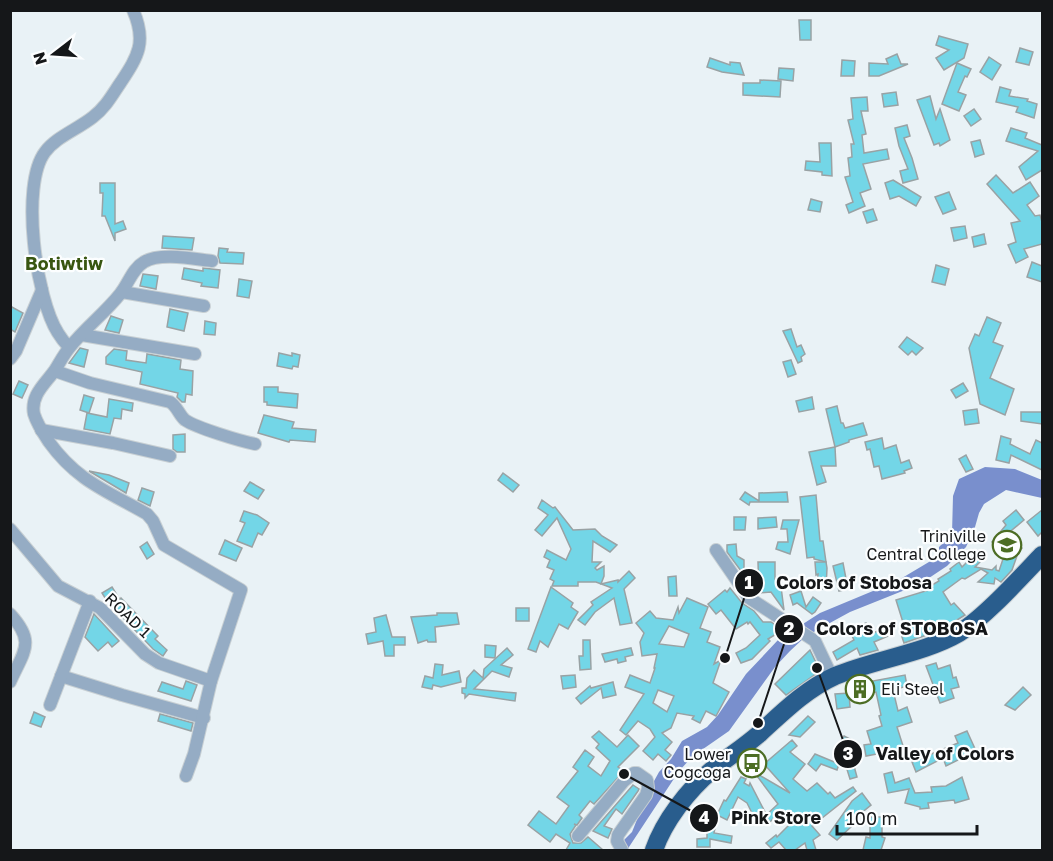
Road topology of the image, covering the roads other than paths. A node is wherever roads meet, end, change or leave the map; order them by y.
1 (133, 10) edge
2 (212, 261) dead end
3 (42, 290) junction
4 (122, 292) junction
5 (204, 306) dead end
6 (82, 335) junction
7 (69, 347) junction
8 (195, 354) dead end
9 (10, 359) edge
10 (55, 371) junction
11 (41, 430) junction
12 (255, 444) dead end
13 (170, 456) dead end
14 (10, 529) edge
15 (716, 550) dead end
16 (1042, 555) edge
17 (90, 601) junction
18 (10, 614) edge
19 (61, 676) junction
20 (832, 677) junction
21 (211, 681) junction
22 (10, 682) edge
23 (50, 705) dead end
24 (204, 718) junction
25 (186, 776) dead end
26 (578, 836) dead end
27 (621, 848) edge
28 (654, 850) edge

1 - 3 street
2 - 4 street
3 - 7 street
3 - 9 street
4 - 5 street
4 - 6 street
6 - 7 street
6 - 8 street
7 - 10 street
10 - 11 street
10 - 12 street
11 - 13 street
11 - 21 street
14 - 17 street, ROAD 1
15 - 20 street
16 - 20 highway
17 - 19 street
17 - 21 street, ROAD 1
18 - 22 street
19 - 23 street
19 - 24 street
20 - 28 highway
21 - 24 street
24 - 25 street
26 - 27 street

